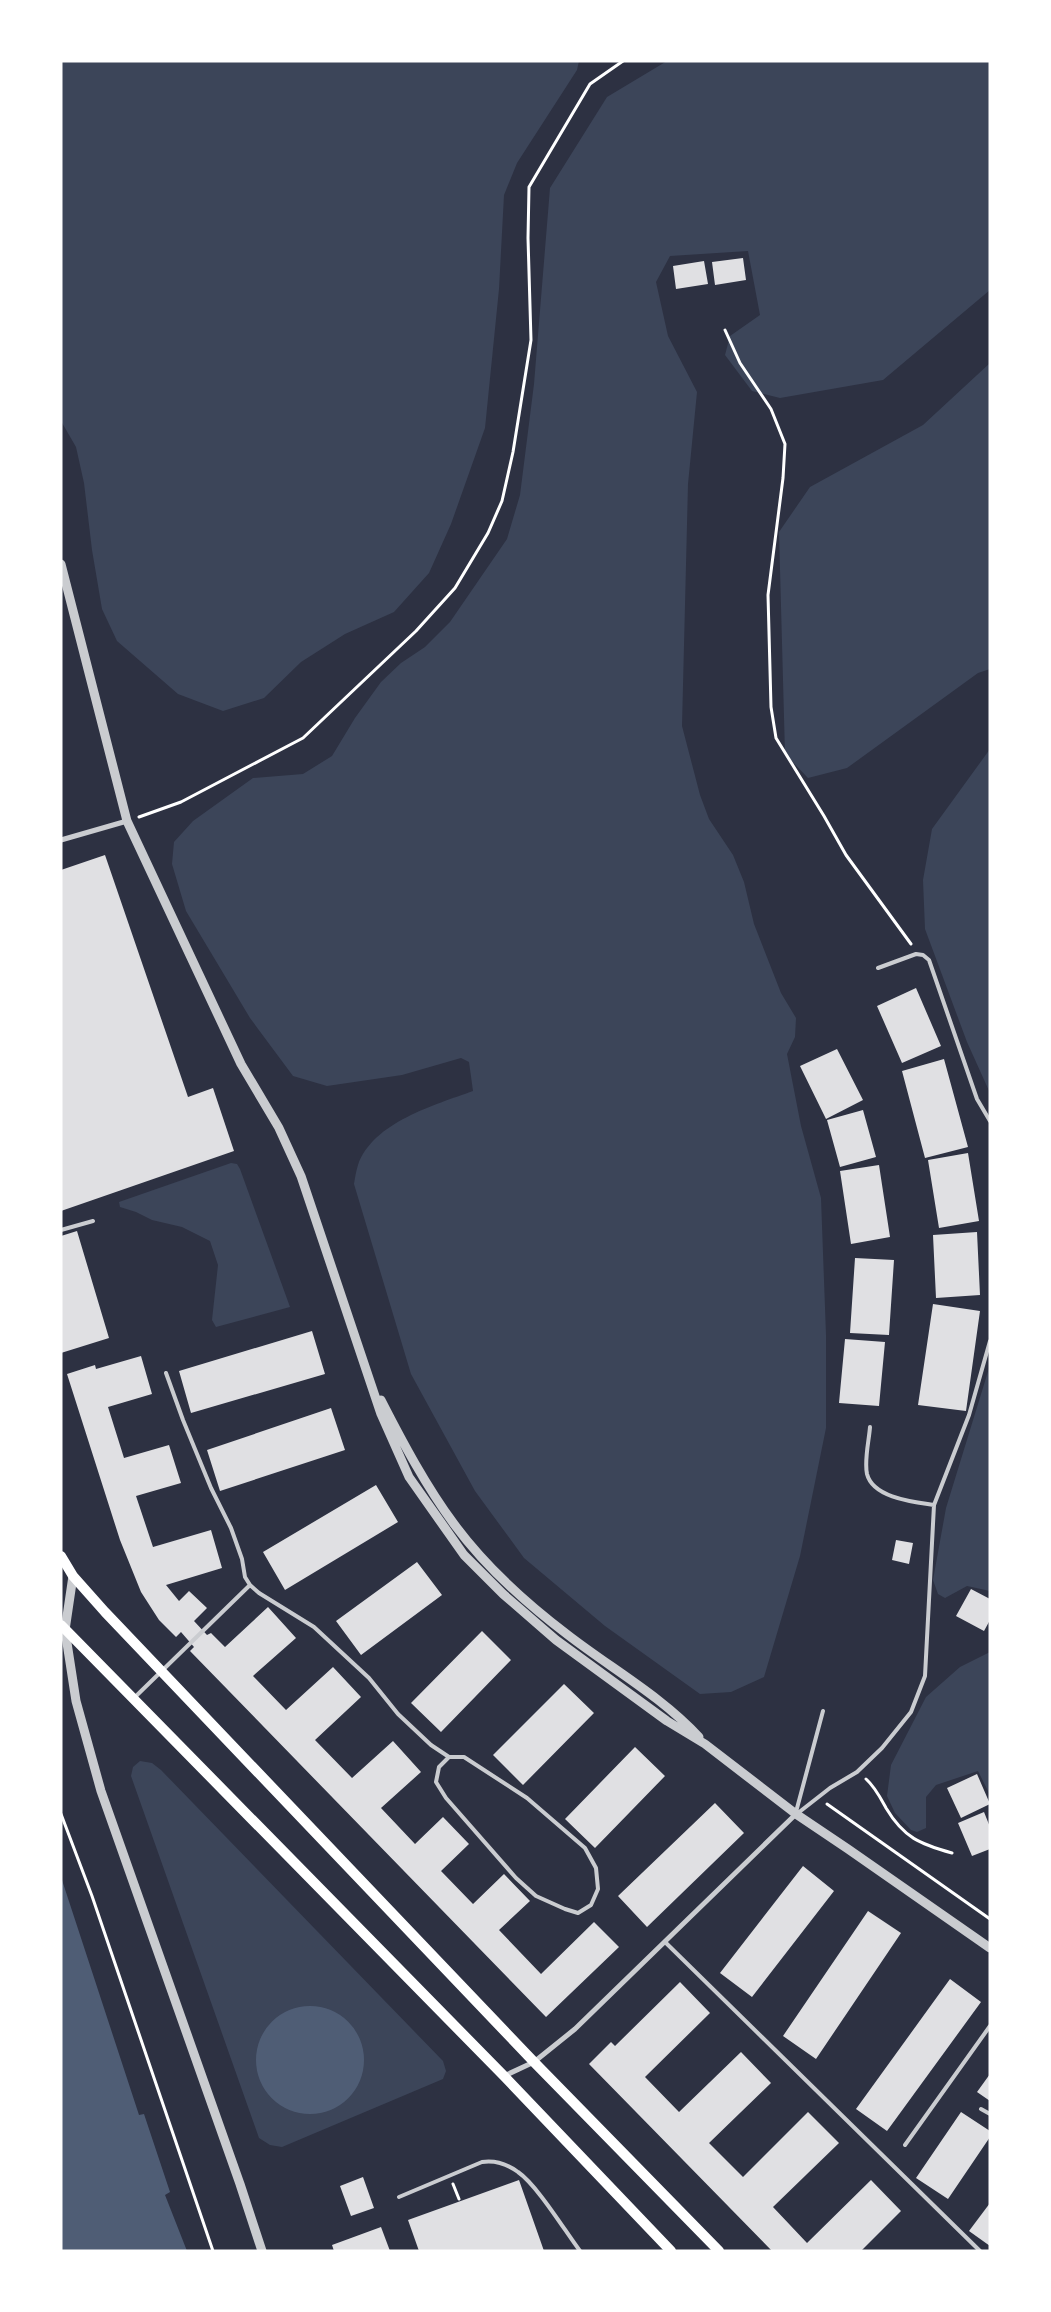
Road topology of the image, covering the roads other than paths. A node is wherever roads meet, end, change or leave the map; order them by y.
1 (61, 564) edge
2 (127, 821) junction
3 (61, 840) edge
4 (878, 968) dead end
5 (990, 1121) edge
6 (92, 1221) dead end
7 (61, 1230) edge
8 (990, 1341) edge
9 (365, 1369) junction
10 (166, 1373) dead end
11 (870, 1427) dead end
12 (934, 1505) junction
13 (61, 1556) edge
14 (73, 1576) junction
15 (250, 1585) junction
16 (63, 1628) edge
17 (162, 1671) junction
18 (134, 1698) junction
19 (823, 1711) dead end
20 (705, 1744) junction
21 (449, 1757) junction
22 (796, 1814) junction
23 (665, 1942) junction
24 (990, 1948) edge
25 (990, 2026) edge
26 (534, 2062) junction
27 (504, 2076) junction
28 (981, 2109) dead end
29 (990, 2114) edge
30 (906, 2145) dead end
31 (399, 2198) dead end
32 (262, 2251) edge
33 (580, 2251) edge
34 (671, 2251) edge
35 (719, 2251) edge
36 (980, 2251) edge

1 - 2 street
2 - 3 street
2 - 9 street
4 - 5 lane
6 - 7 lane
8 - 12 lane
9 - 20 street
9 - 20 street
10 - 15 lane
11 - 12 lane
12 - 22 lane
13 - 14 main road
14 - 16 street
14 - 17 main road
15 - 17 lane
15 - 21 lane
16 - 18 main road
16 - 32 street
17 - 18 lane
17 - 26 main road
18 - 27 main road
19 - 22 lane
20 - 22 street
21 - 21 lane
22 - 23 street
22 - 24 street
23 - 26 street
23 - 36 lane
25 - 30 lane
26 - 27 street
26 - 35 main road
27 - 34 main road
28 - 29 lane
31 - 33 lane

